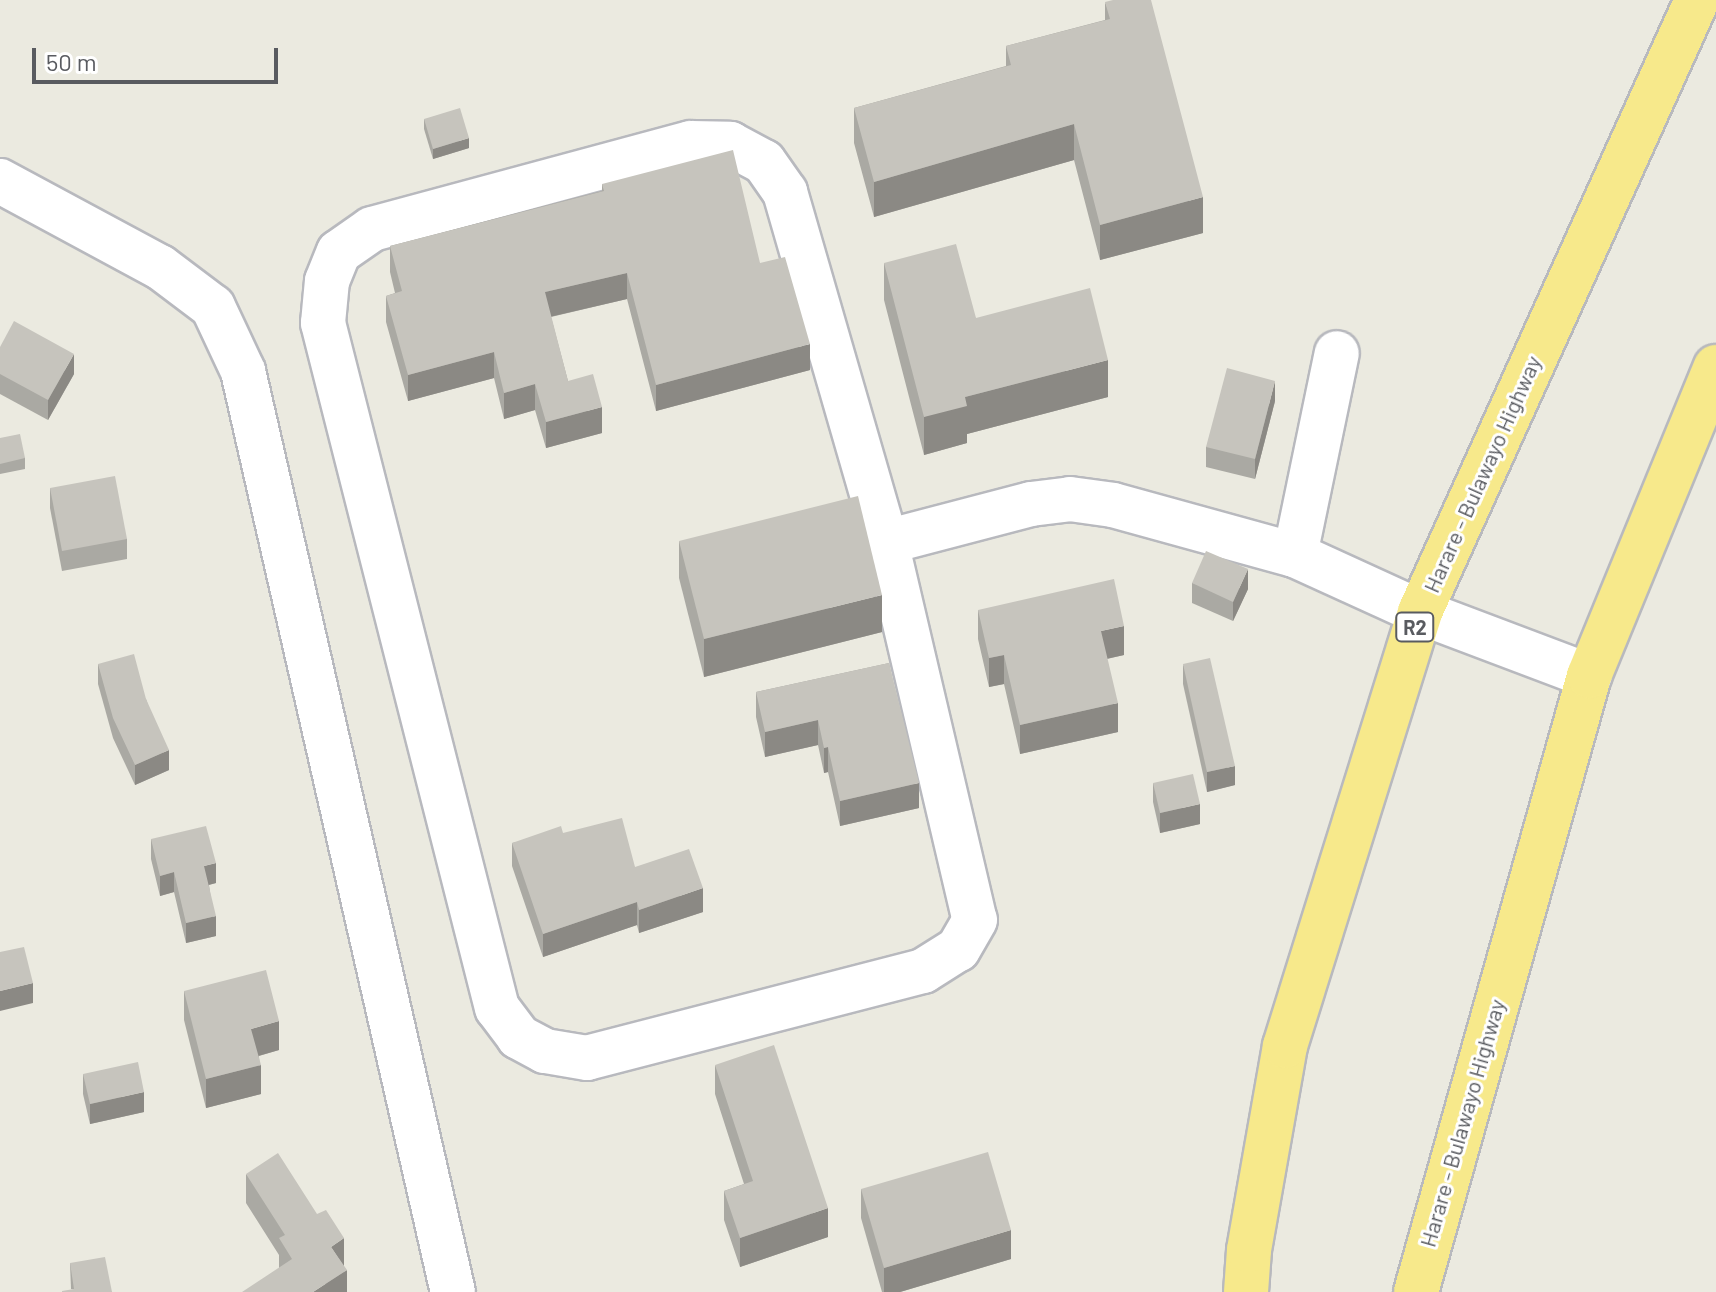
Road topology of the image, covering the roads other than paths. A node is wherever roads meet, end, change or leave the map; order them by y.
1 (1697, 0) edge
2 (0, 181) edge
3 (1337, 353) dead end
4 (1716, 367) edge
5 (886, 542) junction
6 (1295, 555) junction
7 (1420, 612) junction
8 (1589, 676) junction
9 (453, 1292) edge
10 (1246, 1292) edge
11 (1416, 1292) edge

1 - 7 highway, Harare - Bulawayo Highway / R2
2 - 9 street
3 - 6 street
4 - 8 highway, Harare - Bulawayo Highway
5 - 5 street
5 - 6 street
6 - 7 street
7 - 8 street
7 - 10 highway, Harare - Bulawayo Highway / R2
8 - 11 highway, Harare - Bulawayo Highway

